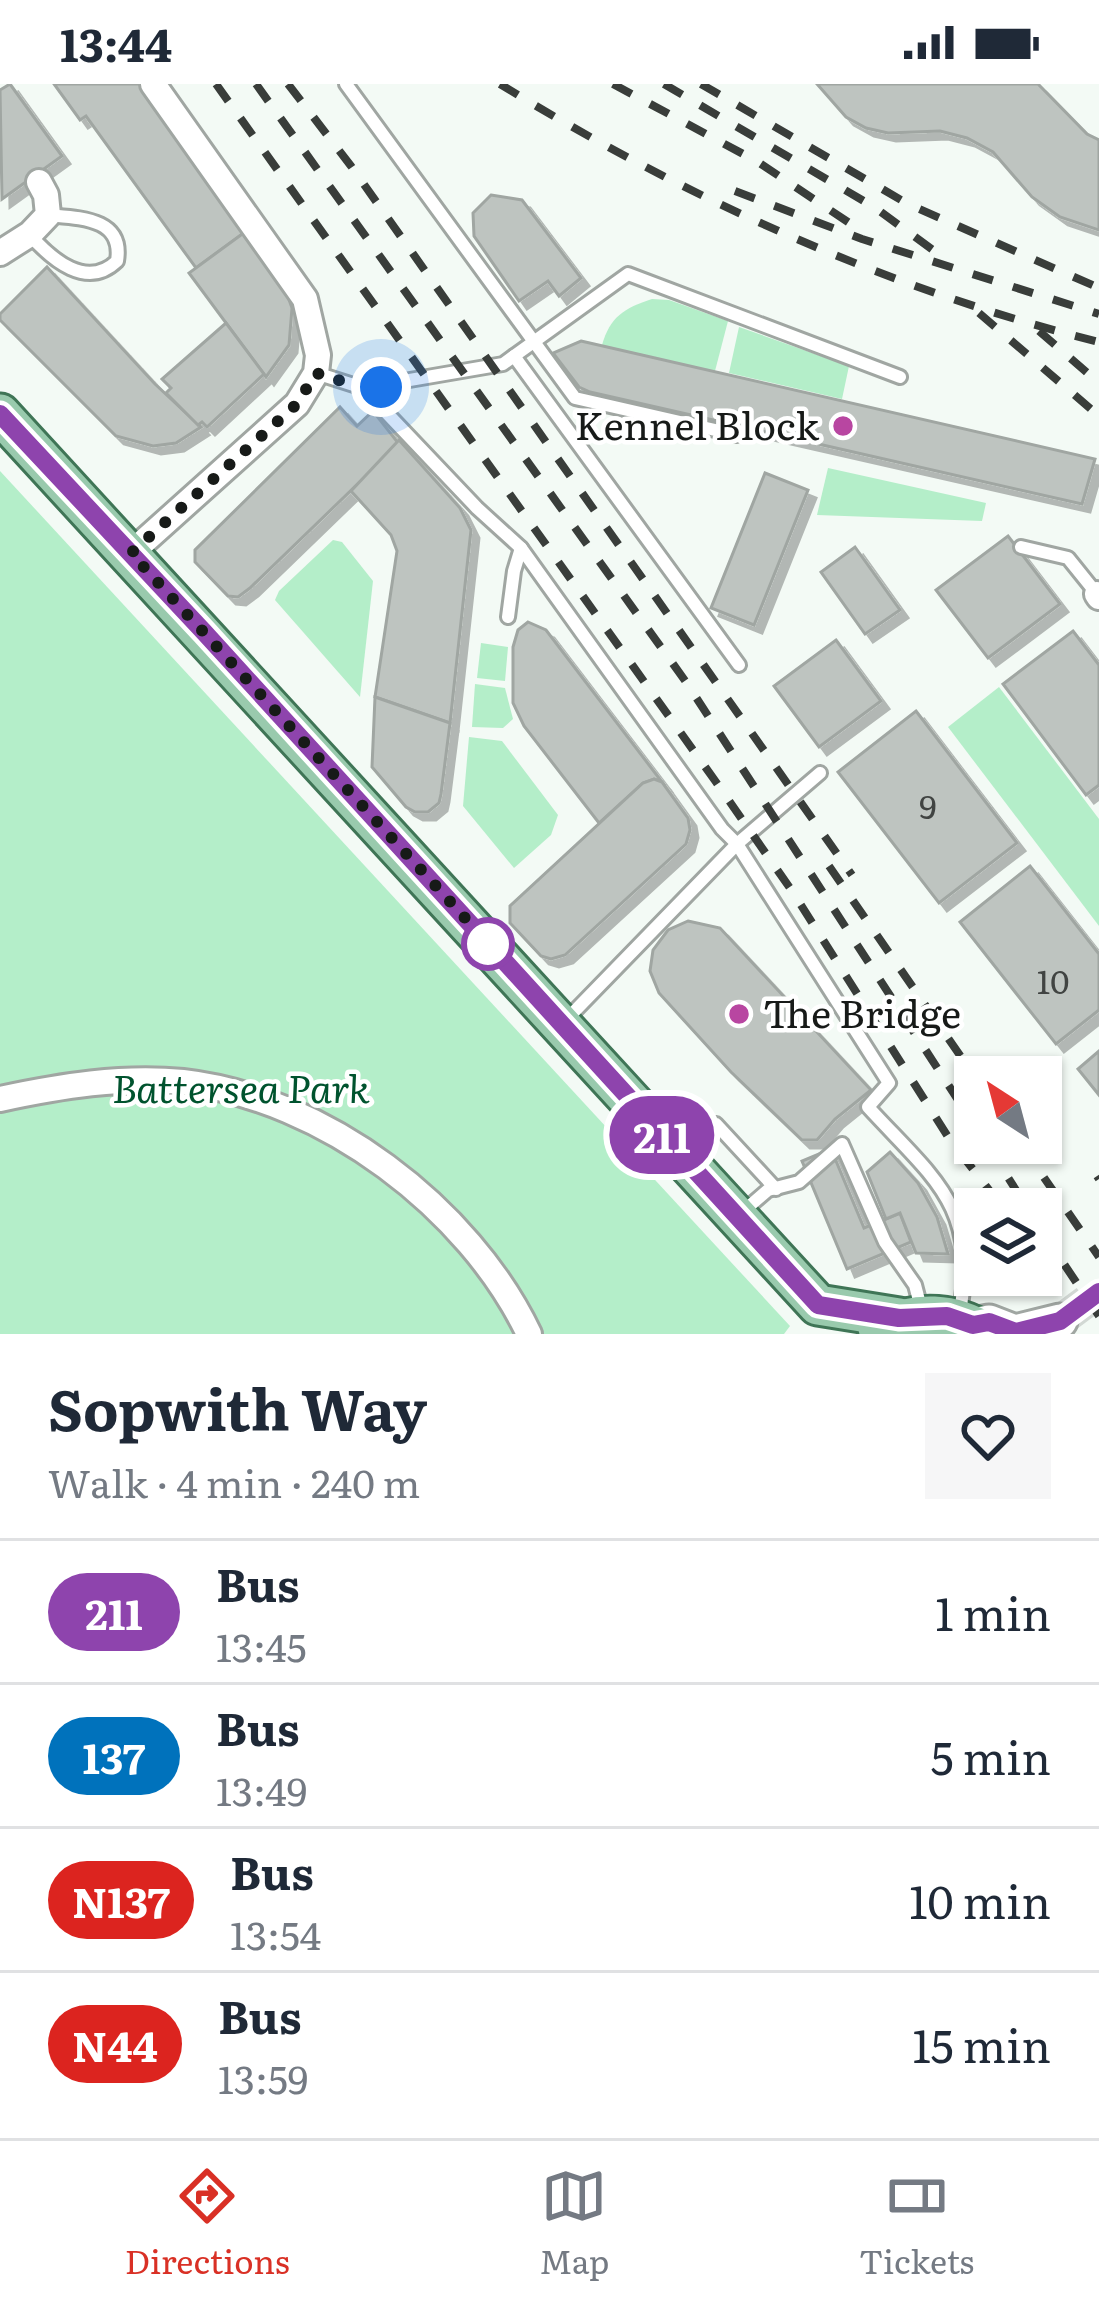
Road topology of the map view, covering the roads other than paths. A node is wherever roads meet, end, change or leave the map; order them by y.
1 (153, 84) edge
2 (346, 84) edge
3 (39, 182) dead end
4 (48, 215) junction
5 (30, 234) junction
6 (0, 253) edge
7 (533, 342) junction
8 (514, 356) junction
9 (316, 373) junction
10 (900, 377) dead end
11 (363, 388) junction
12 (0, 414) edge
13 (737, 435) dead end
14 (1021, 547) dead end
15 (521, 548) junction
16 (131, 553) junction
17 (1098, 596) edge
18 (508, 617) dead end
19 (739, 665) dead end
20 (820, 772) dead end
21 (737, 844) junction
22 (561, 1025) junction
23 (0, 1099) edge
24 (716, 1124) dead end
25 (776, 1189) junction
26 (737, 1217) junction
27 (819, 1320) edge
28 (935, 1324) edge
29 (529, 1334) edge
30 (1054, 1334) tunnel mouth

1 - 9 street
2 - 7 lane
3 - 4 street
4 - 5 street
4 - 5 lane
5 - 6 street
7 - 8 lane
7 - 10 lane
7 - 13 lane
8 - 11 lane
8 - 19 lane
9 - 11 lane
9 - 16 street
11 - 15 lane
12 - 16 main road
14 - 17 lane
15 - 18 lane
15 - 21 lane
16 - 22 main road
20 - 21 lane
21 - 22 lane
21 - 28 lane
22 - 26 main road
23 - 29 street
24 - 25 lane
25 - 26 lane
25 - 28 lane
26 - 27 main road
27 - 28 main road
28 - 30 street

